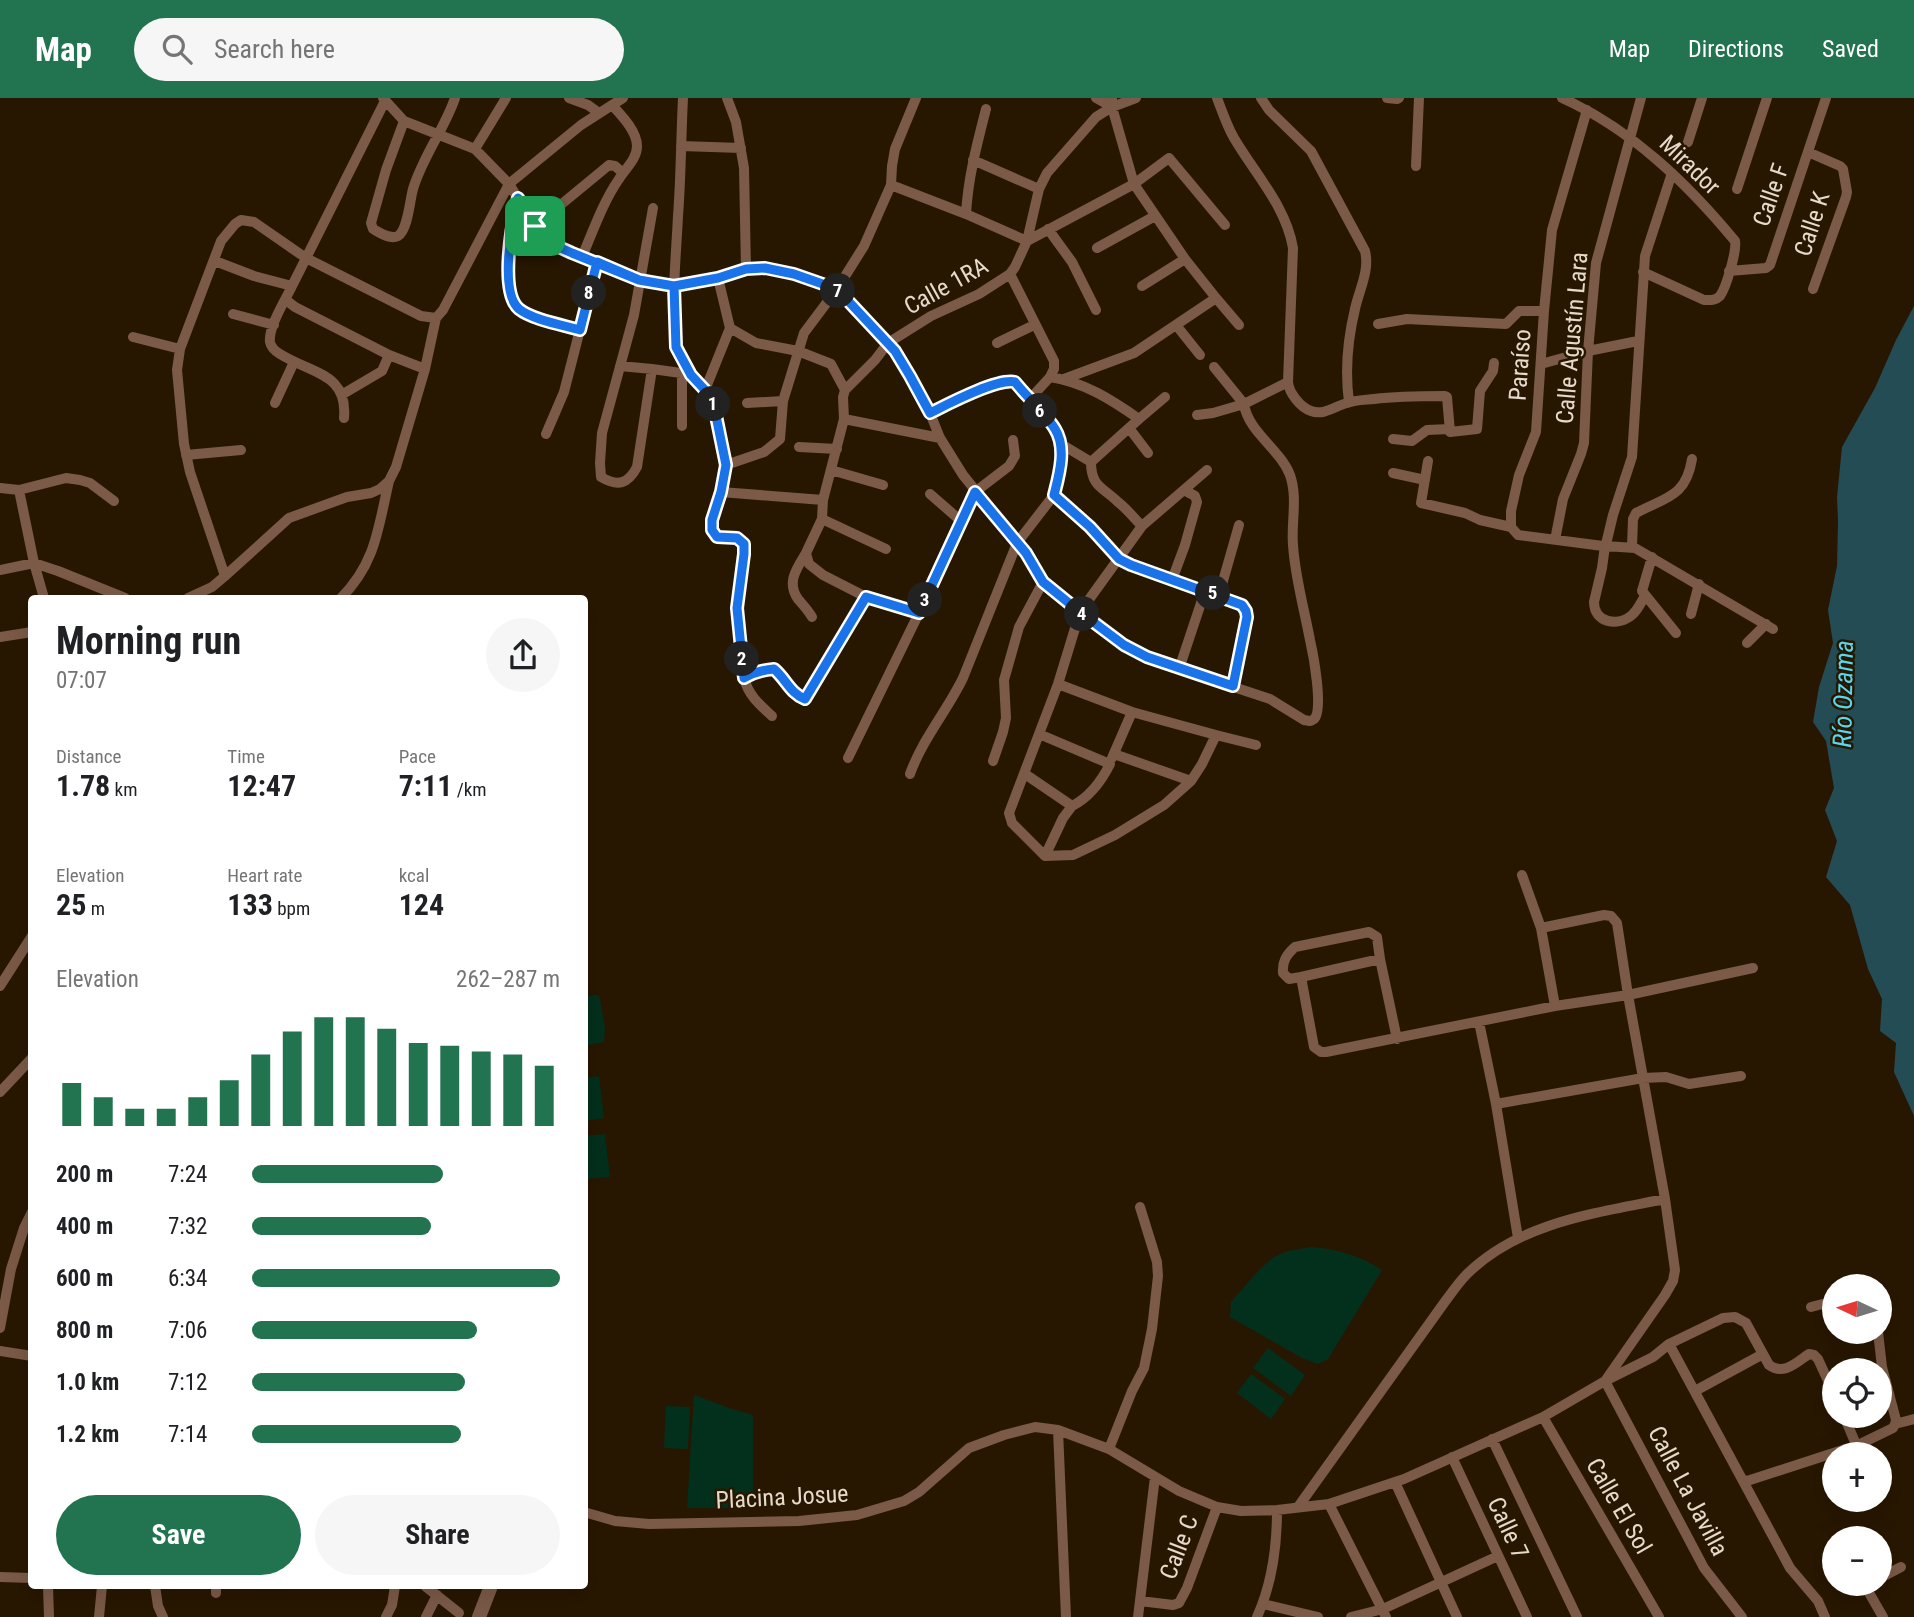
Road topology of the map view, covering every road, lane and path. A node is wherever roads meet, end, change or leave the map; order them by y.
1 (455, 98) edge
2 (506, 98) edge
3 (569, 98) edge
4 (623, 98) edge
5 (685, 98) edge
6 (694, 98) edge
7 (727, 98) edge
8 (916, 98) edge
9 (1096, 98) edge
10 (1136, 98) edge
11 (1217, 98) edge
12 (1261, 98) edge
13 (1387, 98) edge
14 (1399, 98) edge
15 (1419, 98) edge
16 (1562, 98) edge
17 (1641, 98) edge
18 (1702, 98) edge
19 (1767, 98) edge
20 (1826, 98) edge
21 (384, 99) edge
22 (1112, 102) edge
23 (612, 105) junction
24 (986, 109) dead end
25 (1587, 110) junction
26 (598, 113) junction
27 (404, 121) junction
28 (437, 135) junction
29 (1629, 137) junction
30 (1688, 142) dead end
31 (681, 146) junction
32 (741, 148) junction
33 (475, 149) junction
34 (1808, 152) junction
35 (974, 160) junction
36 (1416, 166) dead end
37 (623, 173) junction
38 (1672, 173) junction
39 (509, 184) junction
40 (1134, 184) junction
41 (891, 185) junction
42 (1039, 189) junction
43 (1737, 189) dead end
44 (518, 198) junction
45 (653, 208) dead end
46 (966, 214) junction
47 (1156, 216) junction
48 (1224, 225) dead end
49 (535, 226) junction
50 (1048, 229) junction
51 (1027, 241) junction
52 (1097, 248) dead end
53 (582, 257) junction
54 (306, 258) junction
55 (1185, 258) junction
56 (215, 261) junction
57 (597, 262) junction
58 (746, 269) junction
59 (1729, 271) junction
60 (1643, 272) junction
61 (1010, 274) junction
62 (718, 278) junction
63 (639, 280) junction
64 (292, 285) junction
65 (1142, 285) dead end
66 (674, 286) junction
67 (837, 289) junction
68 (1813, 289) dead end
69 (1216, 298) junction
70 (286, 300) junction
71 (1096, 310) dead end
72 (1544, 311) junction
73 (233, 314) dead end
74 (436, 318) junction
75 (1239, 324) dead end
76 (1378, 324) dead end
77 (274, 325) junction
78 (1034, 325) junction
79 (1176, 325) junction
80 (730, 328) junction
81 (580, 330) junction
82 (133, 337) dead end
83 (1638, 341) junction
84 (888, 343) junction
85 (997, 343) dead end
86 (180, 349) junction
87 (798, 351) junction
88 (1588, 351) junction
89 (389, 355) junction
90 (1200, 355) dead end
91 (293, 362) junction
92 (1494, 363) dead end
93 (1541, 364) junction
94 (620, 366) junction
95 (1214, 367) dead end
96 (425, 369) junction
97 (652, 369) junction
98 (686, 374) junction
99 (1050, 377) junction
100 (1065, 379) junction
101 (1288, 382) junction
102 (705, 390) junction
103 (845, 390) junction
104 (343, 394) junction
105 (1165, 397) dead end
106 (1029, 400) junction
107 (783, 401) junction
108 (1349, 402) junction
109 (275, 403) dead end
110 (747, 403) dead end
111 (1244, 404) junction
112 (930, 413) junction
113 (1197, 415) dead end
114 (344, 418) dead end
115 (844, 419) junction
116 (1139, 419) junction
117 (682, 426) dead end
118 (1129, 428) junction
119 (1450, 429) junction
120 (546, 434) dead end
121 (940, 438) junction
122 (1393, 439) dead end
123 (1013, 440) dead end
124 (1061, 444) junction
125 (799, 447) dead end
126 (836, 449) junction
127 (241, 450) dead end
128 (1148, 453) dead end
129 (186, 455) junction
130 (1692, 459) dead end
131 (1429, 461) dead end
132 (1091, 462) junction
133 (726, 465) junction
134 (831, 470) junction
135 (1208, 470) dead end
136 (1393, 473) dead end
137 (1425, 480) junction
138 (389, 481) junction
139 (883, 485) dead end
140 (0, 488) edge
141 (19, 490) junction
142 (1184, 490) junction
143 (721, 492) junction
144 (975, 492) junction
145 (930, 494) dead end
146 (1054, 495) junction
147 (823, 500) junction
148 (114, 501) dead end
149 (822, 519) junction
150 (961, 521) junction
151 (1239, 525) dead end
152 (1142, 526) junction
153 (1511, 527) junction
154 (1555, 540) junction
155 (1017, 543) junction
156 (1604, 546) junction
157 (1632, 547) junction
158 (886, 549) dead end
159 (806, 553) junction
160 (1652, 557) junction
161 (1119, 559) junction
162 (34, 563) junction
163 (0, 570) edge
164 (225, 576) junction
165 (1172, 580) junction
166 (1043, 582) junction
167 (1699, 584) junction
168 (1205, 591) junction
169 (43, 595) edge
170 (118, 595) edge
171 (195, 595) edge
172 (344, 595) edge
173 (1219, 595) junction
174 (1645, 596) junction
175 (866, 597) junction
176 (1080, 612) junction
177 (919, 613) junction
178 (1691, 614) dead end
179 (812, 617) dead end
180 (28, 633) edge
181 (1676, 633) dead end
182 (0, 637) edge
183 (1747, 643) dead end
184 (1179, 669) junction
185 (744, 678) junction
186 (1058, 684) junction
187 (1233, 686) junction
188 (1132, 712) junction
189 (772, 716) dead end
190 (1039, 734) junction
191 (1216, 736) junction
192 (1256, 744) dead end
193 (848, 758) dead end
194 (1112, 759) junction
195 (993, 761) dead end
196 (910, 774) dead end
197 (1025, 774) junction
198 (1191, 781) junction
199 (1072, 806) junction
200 (1045, 856) junction
201 (1522, 875) dead end
202 (1541, 928) junction
203 (28, 942) edge
204 (1380, 959) junction
205 (1753, 968) dead end
206 (1301, 977) junction
207 (0, 986) edge
208 (1628, 995) junction
209 (1555, 1006) junction
210 (1479, 1022) junction
211 (1398, 1039) junction
212 (28, 1062) edge
213 (1741, 1076) dead end
214 (1643, 1079) junction
215 (0, 1092) edge
216 (1496, 1104) junction
217 (1665, 1199) junction
218 (1140, 1207) dead end
219 (28, 1220) edge
220 (1518, 1238) junction
221 (1822, 1304) edge
222 (1811, 1307) dead end
223 (0, 1328) edge
224 (1669, 1344) junction
225 (1879, 1344) edge
226 (0, 1351) edge
227 (1763, 1354) junction
228 (28, 1355) edge
229 (1822, 1368) edge
230 (1605, 1381) junction
231 (1695, 1391) junction
232 (1544, 1417) junction
233 (1914, 1419) edge
234 (1895, 1424) junction
235 (1058, 1430) junction
236 (1492, 1439) junction
237 (1871, 1442) edge
238 (1109, 1449) junction
239 (1451, 1457) junction
240 (1822, 1460) edge
241 (1155, 1477) junction
242 (1744, 1480) junction
243 (1395, 1482) junction
244 (1329, 1504) junction
245 (1217, 1507) junction
246 (1298, 1507) junction
247 (1277, 1510) junction
248 (588, 1513) edge
249 (1498, 1556) junction
250 (1901, 1567) dead end
251 (1892, 1572) edge
252 (0, 1577) edge
253 (28, 1578) edge
254 (1441, 1582) junction
255 (48, 1589) edge
256 (102, 1589) edge
257 (155, 1589) edge
258 (394, 1589) edge
259 (429, 1589) edge
260 (490, 1589) edge
261 (500, 1589) edge
262 (437, 1595) junction
263 (1872, 1596) edge
264 (1140, 1601) junction
265 (1263, 1604) junction
266 (459, 1613) dead end
267 (1384, 1613) edge
268 (49, 1617) edge
269 (99, 1617) edge
270 (163, 1617) edge
271 (386, 1617) edge
272 (426, 1617) edge
273 (479, 1617) edge
274 (489, 1617) edge
275 (1066, 1617) edge
276 (1138, 1617) edge
277 (1257, 1617) edge
278 (1318, 1617) edge
279 (1351, 1617) edge
280 (1457, 1617) edge
281 (1527, 1617) edge
282 (1577, 1617) edge
283 (1659, 1617) edge
284 (1742, 1617) edge
285 (1825, 1617) edge
286 (1883, 1617) edge

1 - 28 street
2 - 33 street
3 - 26 street
4 - 23 street
5 - 6 street
5 - 31 street
7 - 32 street
8 - 41 street
9 - 22 street
10 - 22 street, Calle 1RA
11 - 101 street
12 - 108 street
13 - 14 street
15 - 36 street
16 - 25 street, Mirador
17 - 29 street, Calle Agustín Lara
18 - 30 street
19 - 43 street
20 - 34 street, Calle F
21 - 27 street
21 - 54 street
22 - 40 street
22 - 42 street, Calle 1RA
23 - 26 street
23 - 37 street
24 - 35 street
25 - 29 street, Mirador
25 - 72 street, Paraíso
26 - 39 street
27 - 28 street
27 - 28 street
28 - 33 street
29 - 38 street, Mirador
29 - 88 street, Calle Agustín Lara
31 - 32 street
31 - 66 street
32 - 58 street
33 - 39 street
34 - 59 street, Calle F
34 - 68 street, Calle K
35 - 42 street
35 - 46 street
37 - 49 street
37 - 53 street
38 - 59 street, Mirador
38 - 60 street
39 - 44 street
39 - 74 street
40 - 47 street
40 - 48 street
40 - 50 street
41 - 46 street
41 - 67 street
42 - 51 street, Calle 1RA
44 - 49 street
44 - 81 street
45 - 63 street
46 - 51 street
47 - 52 street
47 - 55 street
49 - 53 street
50 - 51 street
50 - 71 street
51 - 61 street, Calle 1RA
53 - 57 street
54 - 56 street
54 - 64 street
54 - 74 street
55 - 65 street
55 - 69 street
56 - 64 street
56 - 86 street
57 - 63 street
57 - 81 street
58 - 62 street
58 - 67 street
59 - 60 street, Mirador
60 - 83 street
61 - 78 street
61 - 84 street, Calle 1RA
62 - 66 street
62 - 80 street
63 - 66 street
63 - 94 street
64 - 70 street
66 - 98 street
67 - 84 street
67 - 87 street
69 - 75 street
69 - 79 street
70 - 77 street
70 - 89 street
72 - 76 street
72 - 93 street, Paraíso
73 - 77 street
74 - 96 street
77 - 91 street
78 - 85 street
78 - 99 street
79 - 90 street
79 - 100 street
80 - 87 street
80 - 102 street
81 - 120 street
82 - 86 street
83 - 88 street
83 - 156 street
84 - 103 street, Calle 1RA
84 - 112 street
86 - 129 street
87 - 103 street
87 - 107 street
88 - 93 street
88 - 154 street, Calle Agustín Lara
89 - 96 street
89 - 104 street
91 - 104 street
91 - 109 street
92 - 119 street
93 - 153 street, Paraíso
94 - 97 street
94 - 97 street
95 - 111 street
96 - 138 street
97 - 98 street
98 - 102 street
98 - 117 street
99 - 100 street
99 - 106 street
100 - 116 street
101 - 108 street
101 - 111 street
102 - 133 street
103 - 115 street
104 - 114 street
105 - 116 street
106 - 112 street
106 - 124 street
107 - 110 street
107 - 133 street
108 - 119 street
111 - 113 street
111 - 187 street
112 - 121 street
115 - 121 street
115 - 126 street
116 - 118 street
118 - 128 street
118 - 132 street
119 - 122 street
121 - 144 street
123 - 144 street
124 - 132 street
124 - 146 street
125 - 126 street
126 - 134 street
127 - 129 street
129 - 164 street
130 - 157 street
131 - 137 street
132 - 152 street
133 - 143 street
134 - 139 street
134 - 147 street
135 - 142 street
136 - 137 street
137 - 153 street
138 - 164 street
138 - 172 street
140 - 141 street
141 - 148 street
141 - 162 street
142 - 152 street
142 - 165 street
143 - 147 street
143 - 185 street
144 - 150 street
144 - 155 street
145 - 150 street
146 - 155 street
146 - 161 street
147 - 149 street
149 - 158 street
149 - 159 street
150 - 177 street
151 - 173 street
152 - 161 street
153 - 154 street
154 - 156 street
155 - 166 street
155 - 196 street
156 - 157 street
156 - 174 street
157 - 160 street
159 - 175 street
159 - 179 street
160 - 167 street
160 - 174 street
161 - 165 street
161 - 176 street
162 - 163 street
162 - 169 street
162 - 170 street
164 - 171 street
165 - 168 street
166 - 176 street
166 - 195 street
167 - 178 street
167 - 183 street
168 - 173 street
168 - 184 street
173 - 187 street
174 - 181 street
175 - 177 street
175 - 185 street
176 - 184 street
176 - 186 street
177 - 193 street
180 - 182 street
184 - 187 street
185 - 189 street
186 - 188 street
186 - 190 street
188 - 191 street
188 - 194 street
190 - 194 street
190 - 197 street
191 - 192 street
191 - 198 street
194 - 198 street
194 - 199 street
197 - 199 street
197 - 200 street
198 - 200 street
199 - 200 street
201 - 202 street
202 - 208 street
202 - 209 street
203 - 207 street
204 - 206 street
204 - 206 street
204 - 211 street
205 - 208 street
206 - 211 street
208 - 209 street
208 - 214 street
209 - 210 street
210 - 211 street
210 - 216 street
212 - 215 street
213 - 214 street
214 - 216 street
214 - 217 street
216 - 220 street
217 - 220 street
217 - 230 street
218 - 238 street
219 - 223 street
220 - 246 street
221 - 222 street
224 - 227 street, Placina Josue
224 - 230 street, Placina Josue
224 - 231 street
225 - 234 street
226 - 228 street
227 - 229 street
227 - 231 street
230 - 232 street, Placina Josue
230 - 284 street, Calle La Javilla
231 - 242 street
232 - 236 street, Placina Josue
232 - 283 street, Calle El Sol
233 - 234 street
234 - 237 street
235 - 238 street, Placina Josue
235 - 248 street, Placina Josue
235 - 275 street
236 - 239 street, Placina Josue
236 - 282 street
238 - 241 street, Placina Josue
239 - 243 street, Placina Josue
239 - 249 street, Calle 7
240 - 242 street
241 - 245 street, Placina Josue
241 - 264 street
242 - 285 street
243 - 244 street, Placina Josue
243 - 254 street
244 - 246 street, Placina Josue
244 - 267 street
245 - 247 street, Placina Josue
245 - 264 street, Calle C
246 - 247 street, Placina Josue
247 - 265 street
249 - 254 street
249 - 281 street, Calle 7
250 - 251 street
252 - 253 street
254 - 267 street
254 - 280 street
255 - 268 street
256 - 269 street
257 - 270 street
258 - 271 street
259 - 262 street
260 - 273 street
261 - 274 street
262 - 266 street
262 - 272 street
263 - 286 street
264 - 276 street
265 - 277 street
265 - 278 street
267 - 279 street

